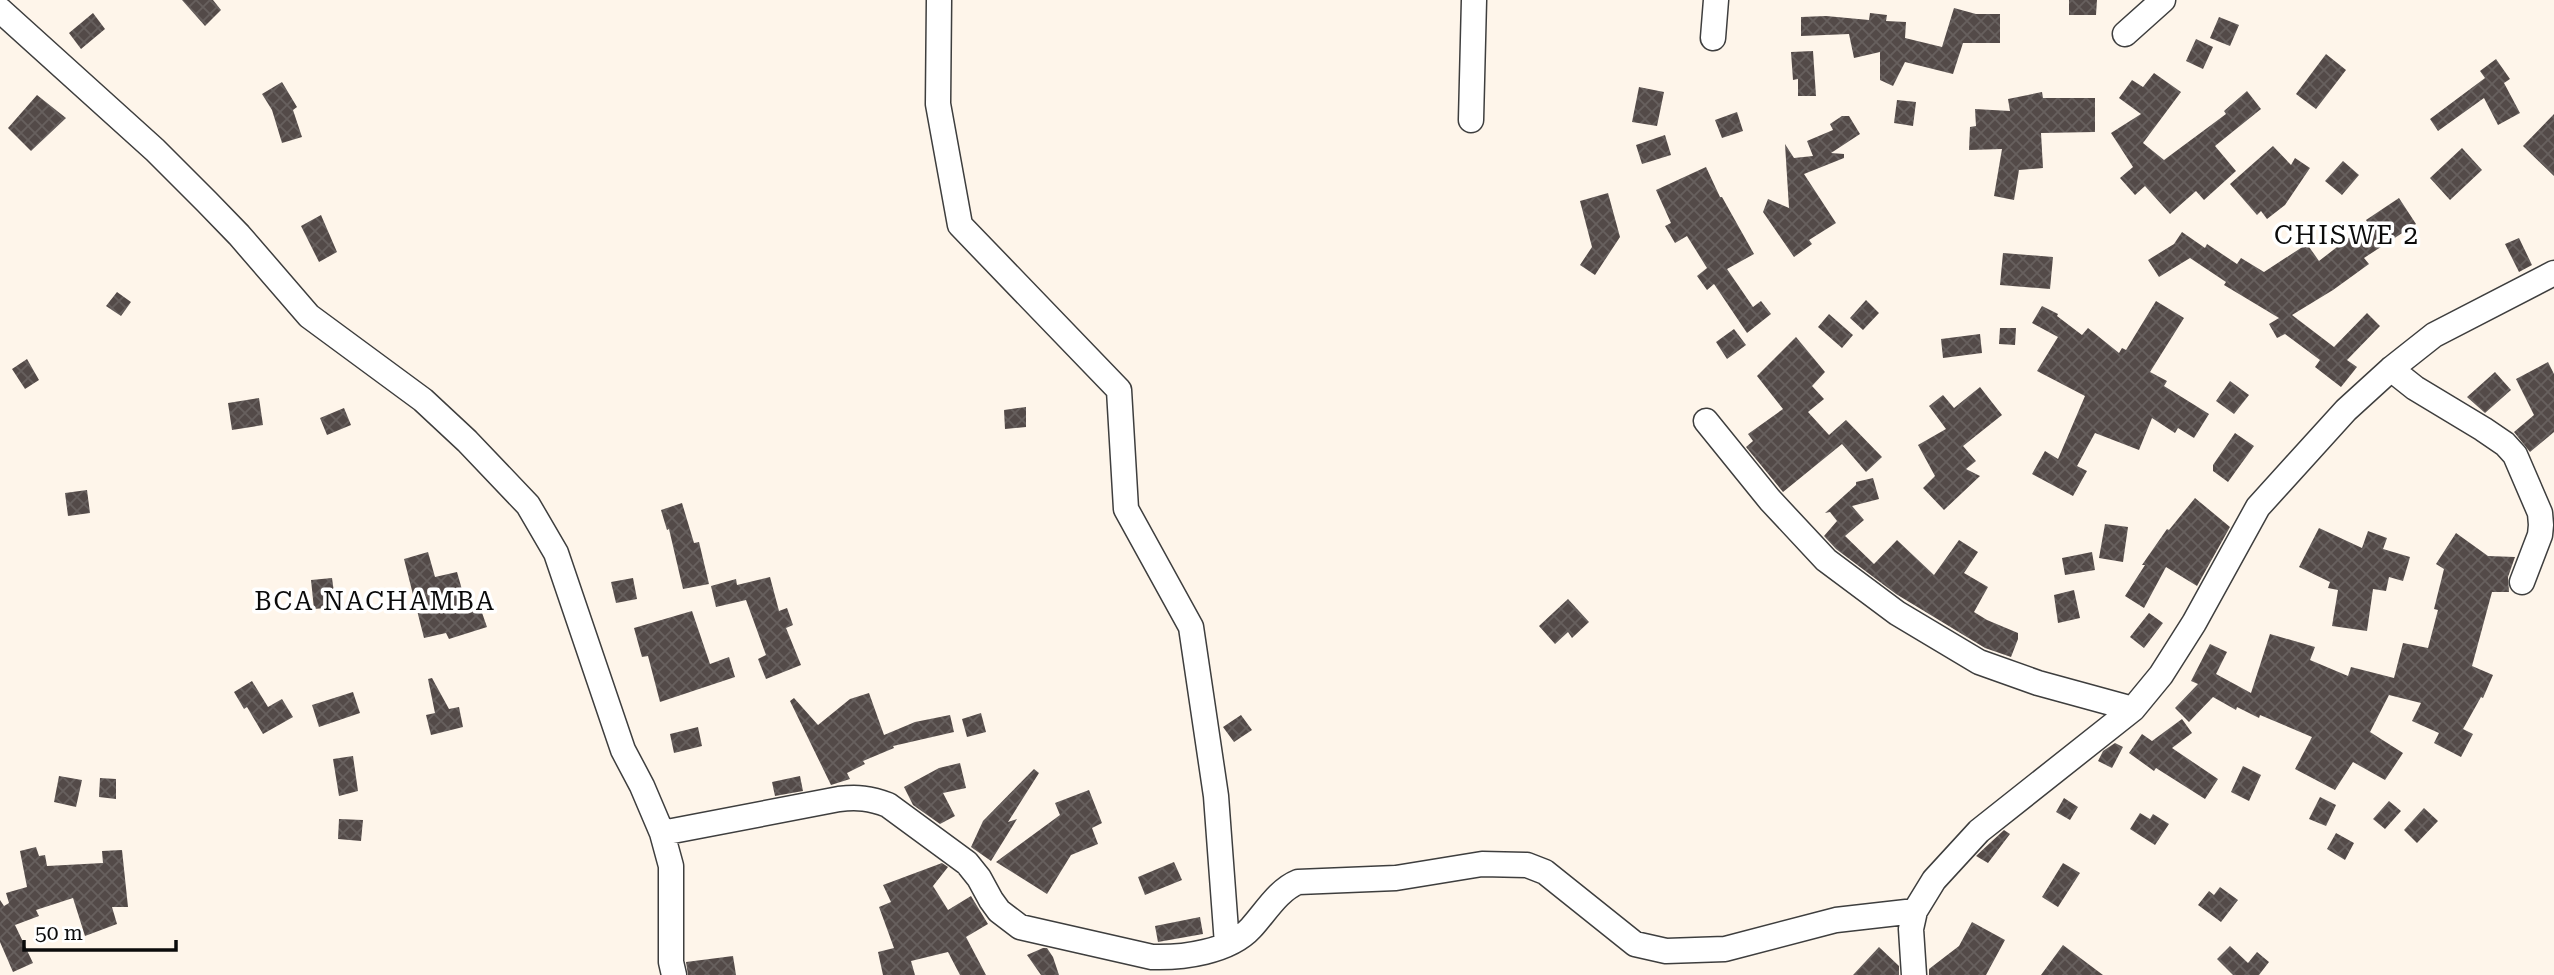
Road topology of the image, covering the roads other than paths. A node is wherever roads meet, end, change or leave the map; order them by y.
1 (939, 0) edge
2 (1474, 0) edge
3 (1716, 0) edge
4 (2164, 0) edge
5 (0, 10) edge
6 (2125, 34) dead end
7 (1713, 38) dead end
8 (1471, 120) dead end
9 (2554, 273) edge
10 (2391, 369) junction
11 (1706, 421) dead end
12 (2522, 582) dead end
13 (2133, 709) junction
14 (663, 833) junction
15 (1915, 911) junction
16 (1227, 944) junction
17 (674, 975) edge
18 (1914, 975) edge

1 - 16 street
2 - 8 street
3 - 7 street
4 - 6 street
5 - 14 street
9 - 10 street
10 - 12 street
10 - 13 street
11 - 13 street
13 - 15 street
14 - 16 street
14 - 17 street
15 - 16 street
15 - 18 street

